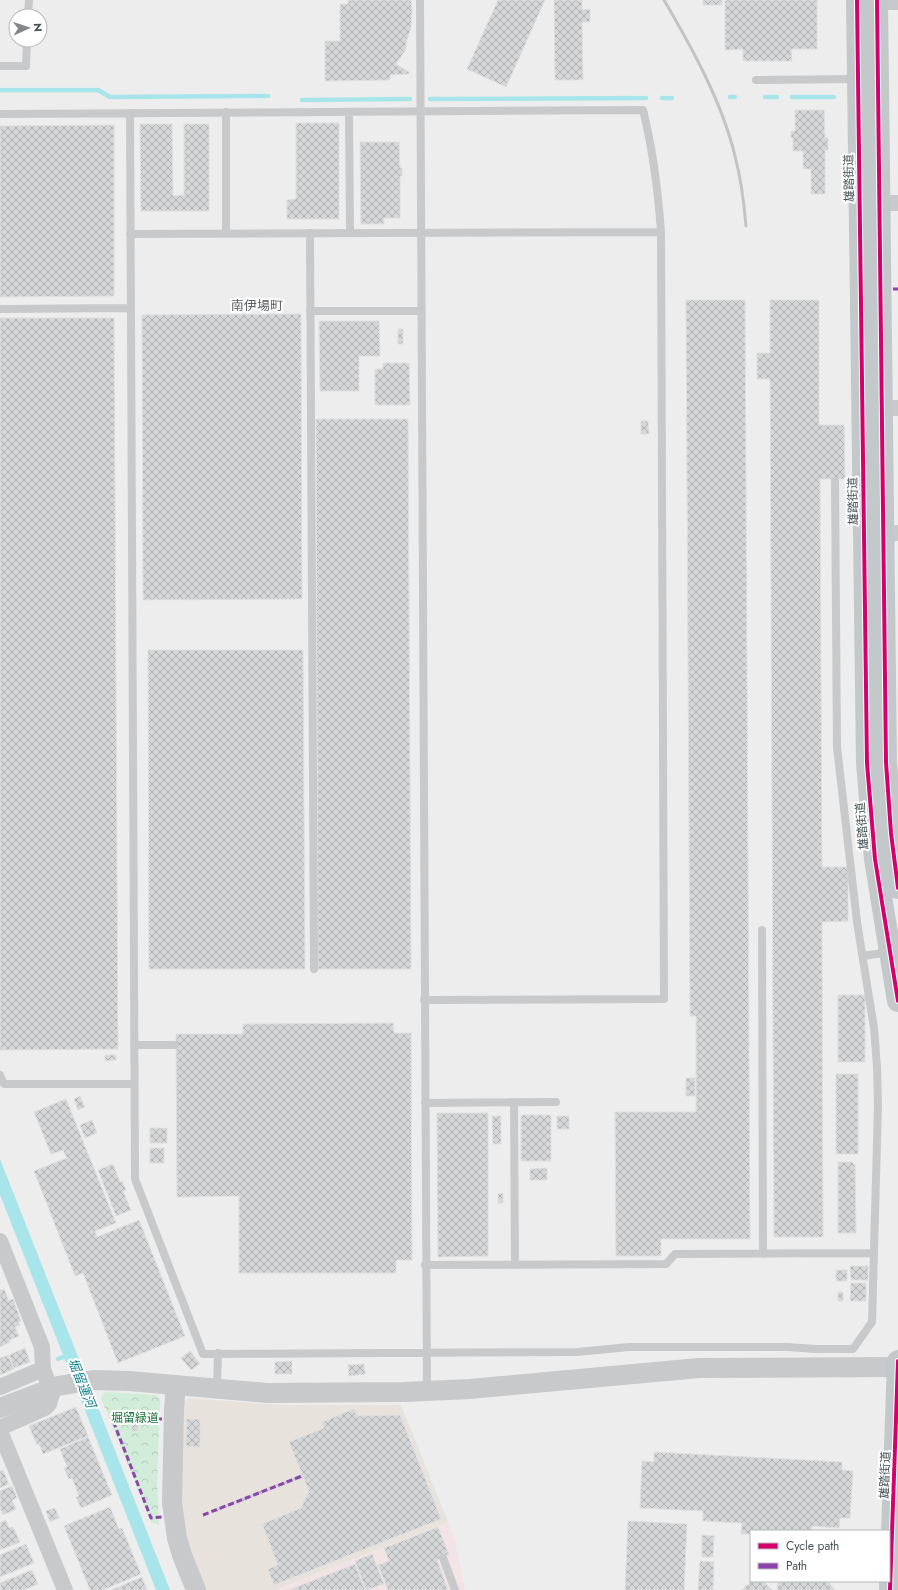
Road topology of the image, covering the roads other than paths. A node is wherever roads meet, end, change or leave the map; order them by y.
1 (420, 0) edge
2 (877, 1) edge
3 (27, 48) edge
4 (0, 66) edge
5 (858, 79) junction
6 (756, 80) dead end
7 (420, 111) junction
8 (226, 112) junction
9 (349, 112) junction
10 (130, 113) junction
11 (0, 114) edge
12 (889, 203) edge
13 (660, 232) junction
14 (310, 233) junction
15 (350, 233) junction
16 (421, 233) junction
17 (130, 234) junction
18 (226, 234) junction
19 (130, 308) junction
20 (0, 309) edge
21 (310, 311) junction
22 (421, 311) junction
23 (890, 408) edge
24 (835, 481) dead end
25 (890, 533) edge
26 (892, 728) edge
27 (893, 803) edge
28 (898, 888) edge
29 (762, 930) dead end
30 (890, 952) junction
31 (863, 956) junction
32 (314, 969) dead end
33 (424, 1000) junction
34 (898, 1000) edge
35 (134, 1045) junction
36 (174, 1045) dead end
37 (0, 1075) edge
38 (134, 1084) junction
39 (425, 1102) junction
40 (514, 1102) junction
41 (556, 1102) dead end
42 (0, 1241) edge
43 (874, 1253) junction
44 (763, 1254) junction
45 (426, 1265) junction
46 (515, 1265) junction
47 (218, 1353) junction
48 (426, 1353) junction
49 (898, 1361) edge
50 (898, 1367) edge
51 (43, 1369) junction
52 (176, 1385) junction
53 (60, 1386) junction
54 (0, 1387) edge
55 (217, 1388) junction
56 (427, 1392) junction
57 (898, 1395) edge
58 (0, 1408) edge
59 (0, 1430) edge
60 (442, 1558) dead end
61 (65, 1590) edge
62 (196, 1590) edge
63 (456, 1590) edge
64 (890, 1590) edge

1 - 7 lane
2 - 5 main road, 雄踏街道
2 - 12 main road, 雄踏街道
3 - 4 lane
5 - 6 lane
5 - 30 main road, 雄踏街道
7 - 9 lane
7 - 13 lane
7 - 16 lane
8 - 9 lane
8 - 10 lane
8 - 18 lane
9 - 15 lane
10 - 11 lane
10 - 17 lane
12 - 23 main road, 雄踏街道
13 - 16 lane
13 - 33 lane
14 - 15 lane
14 - 18 lane
14 - 21 lane
15 - 16 lane
16 - 22 lane
17 - 18 lane
17 - 19 lane
19 - 20 lane
19 - 35 lane
21 - 22 lane
21 - 32 lane
22 - 33 lane
23 - 25 main road, 雄踏街道
24 - 31 lane
25 - 26 main road, 雄踏街道
26 - 27 main road, 雄踏街道
27 - 28 main road, 雄踏街道
29 - 44 lane
30 - 31 lane
30 - 34 main road, 雄踏街道
31 - 43 lane
33 - 39 lane
35 - 36 lane
35 - 38 lane
37 - 38 lane
38 - 47 lane
39 - 40 lane
39 - 45 lane
40 - 41 lane
40 - 46 lane
42 - 51 street
43 - 44 lane
43 - 48 lane
44 - 46 lane
45 - 46 lane
45 - 48 lane
47 - 48 lane
47 - 55 lane
48 - 56 lane
49 - 50 main road, 雄踏街道
50 - 56 street
50 - 57 main road, 雄踏街道
51 - 53 street
51 - 54 street
52 - 53 street
52 - 55 street
52 - 62 street
53 - 58 street
53 - 59 street
55 - 56 street
57 - 64 main road, 雄踏街道
59 - 61 street
60 - 63 lane

